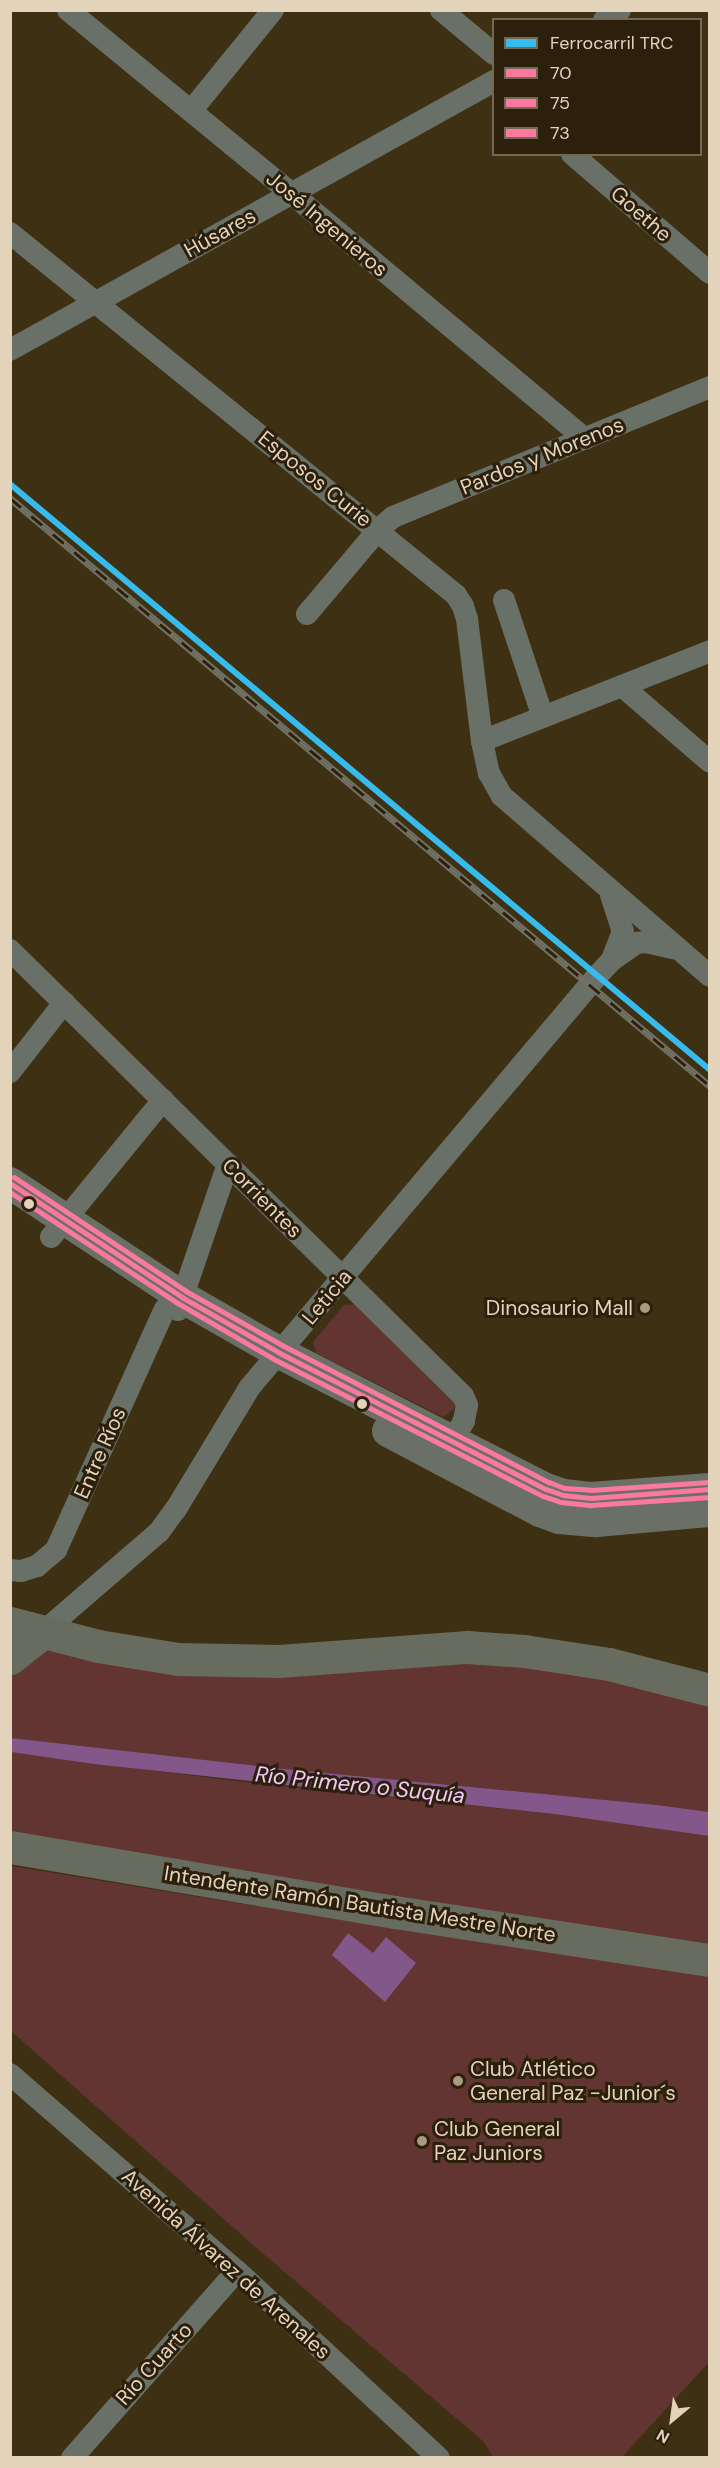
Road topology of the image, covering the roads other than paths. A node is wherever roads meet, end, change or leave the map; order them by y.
1 (68, 10) edge
2 (273, 10) edge
3 (441, 10) edge
4 (620, 10) edge
5 (607, 18) edge
6 (492, 52) edge
7 (492, 84) edge
8 (191, 111) junction
9 (574, 156) edge
10 (291, 193) junction
11 (10, 233) edge
12 (710, 273) edge
13 (96, 303) junction
14 (10, 351) edge
15 (710, 387) edge
16 (585, 439) junction
17 (378, 530) junction
18 (504, 600) dead end
19 (307, 614) dead end
20 (710, 651) edge
21 (622, 686) junction
22 (543, 717) junction
23 (483, 741) junction
24 (710, 762) edge
25 (609, 891) junction
26 (678, 949) junction
27 (10, 950) edge
28 (612, 960) junction
29 (710, 976) edge
30 (64, 1003) junction
31 (10, 1072) edge
32 (163, 1100) junction
33 (228, 1164) junction
34 (10, 1183) edge
35 (10, 1208) edge
36 (58, 1228) junction
37 (343, 1278) junction
38 (175, 1307) junction
39 (273, 1360) junction
40 (447, 1450) junction
41 (710, 1490) edge
42 (710, 1511) edge
43 (10, 1570) edge
44 (24, 1639) edge
45 (710, 1690) edge
46 (10, 1847) edge
47 (710, 1960) edge
48 (10, 2074) edge
49 (237, 2271) junction
50 (72, 2457) edge
51 (439, 2457) edge

1 - 8 street, José Ingenieros
2 - 8 street
3 - 6 street
4 - 5 street
7 - 10 street, Húsares
8 - 10 street, José Ingenieros
9 - 12 street, Goethe
10 - 13 street, Húsares
10 - 16 street, José Ingenieros
11 - 13 street, Esposos Curie
13 - 14 street, Húsares
13 - 17 street, Esposos Curie
15 - 16 street, Pardos y Morenos
16 - 17 street, Pardos y Morenos
17 - 19 street, Pardos y Morenos
17 - 23 street, Esposos Curie
18 - 22 street
20 - 21 street
21 - 22 street
21 - 24 street
22 - 23 street
23 - 25 street, Esposos Curie
25 - 26 street
25 - 28 street, Leticia
26 - 28 street, Leticia
26 - 29 street
27 - 30 street, Corrientes
28 - 37 street, Leticia
30 - 31 street
30 - 32 street, Corrientes
32 - 33 street, Corrientes
32 - 36 street
33 - 37 street, Corrientes
33 - 38 street, Entre Ríos
34 - 36 main road
35 - 36 main road
36 - 38 main road
37 - 39 street, Leticia
37 - 40 street, Corrientes
38 - 39 main road
38 - 43 street, Entre Ríos
39 - 40 main road
39 - 44 street, Leticia
40 - 41 main road
40 - 42 main road
44 - 45 main road
46 - 47 main road, Intendente Ramón Bautista Mestre Norte
48 - 49 street, Avenida Álvarez de Arenales
49 - 50 street, Río Cuarto
49 - 51 street, Avenida Álvarez de Arenales

